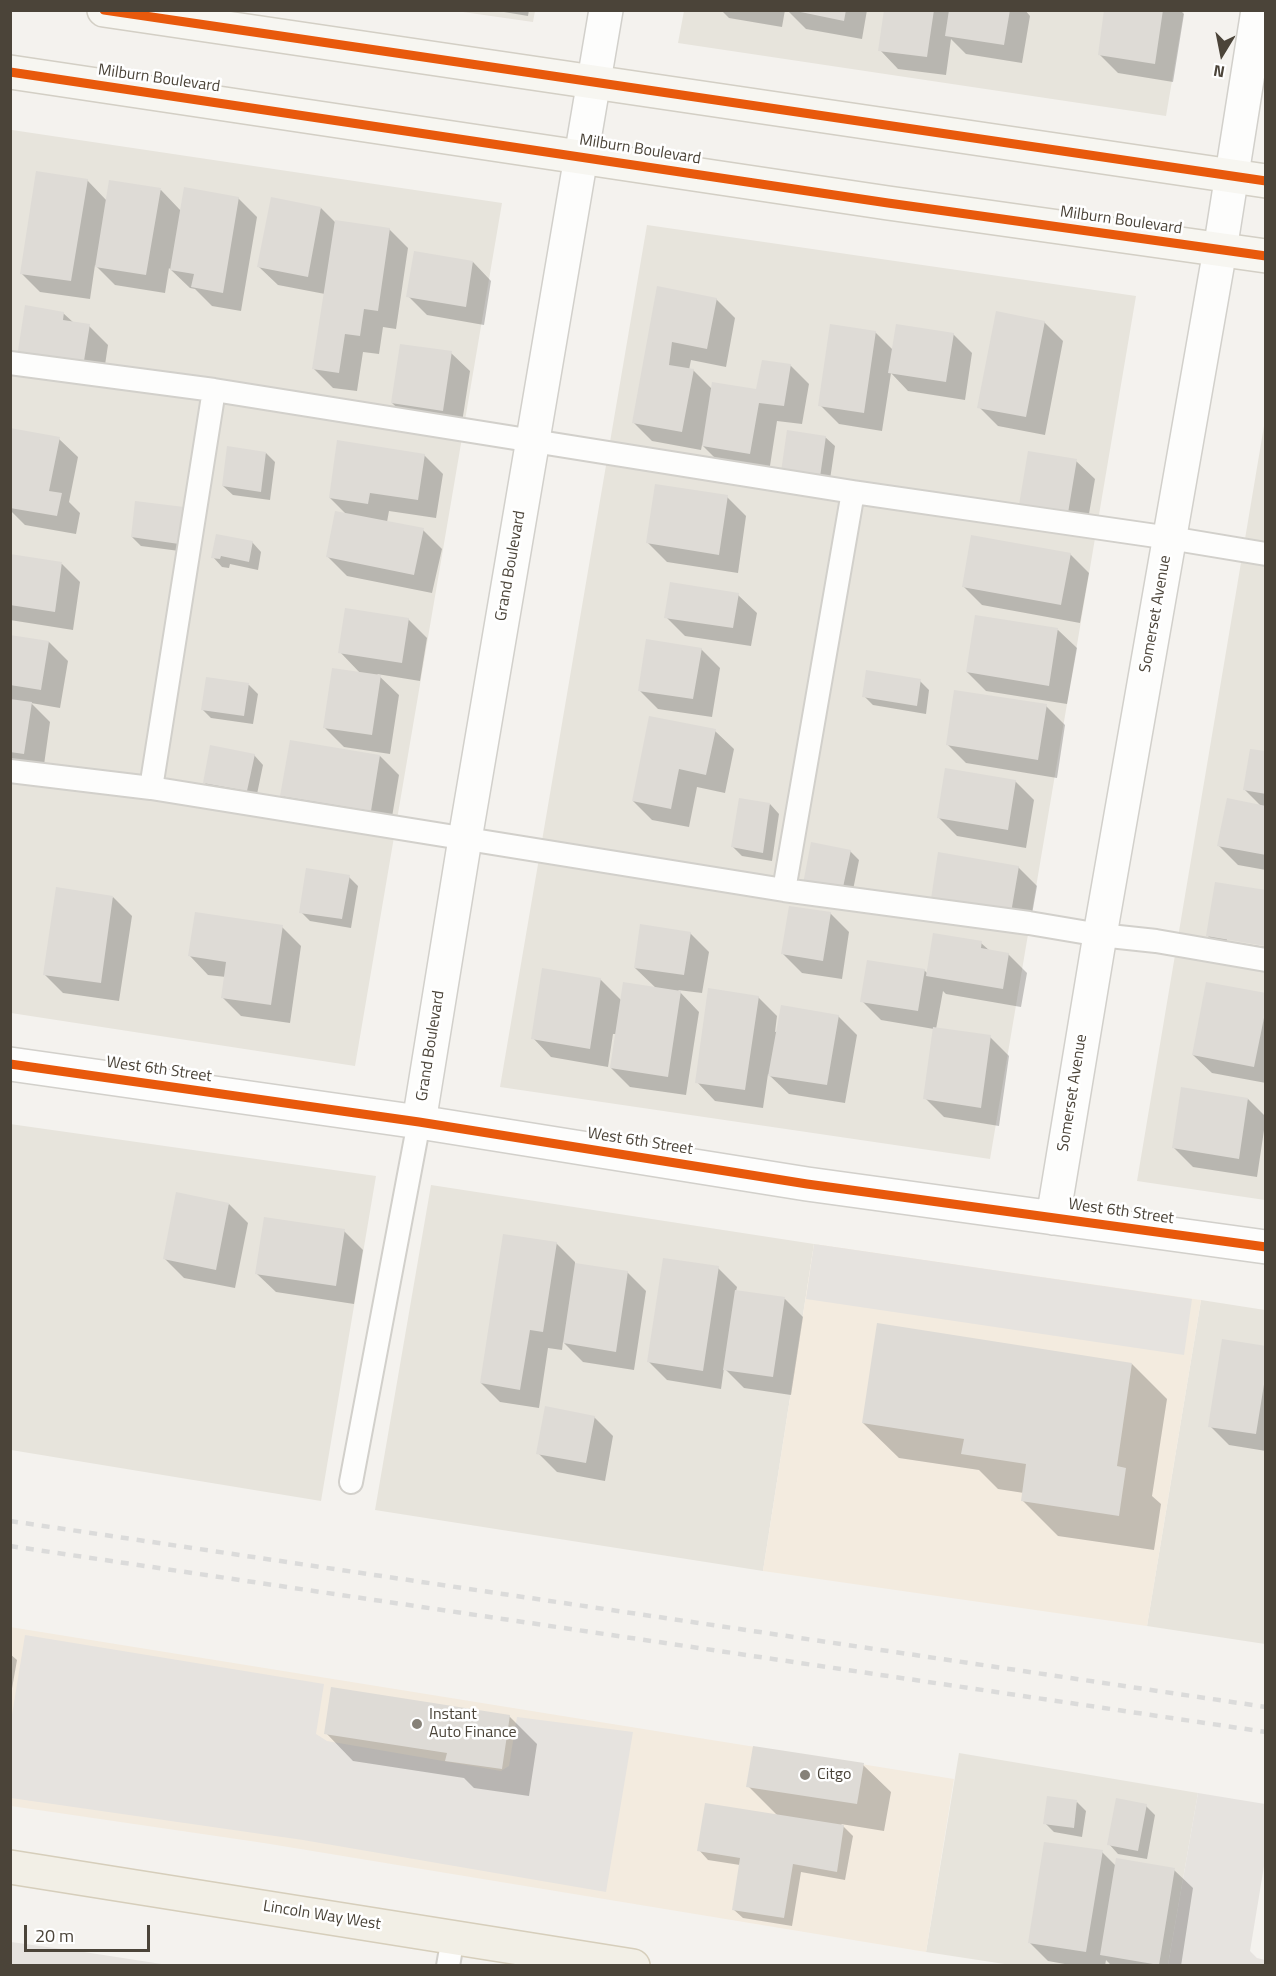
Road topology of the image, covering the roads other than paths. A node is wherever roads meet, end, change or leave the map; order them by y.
1 (104, 10) edge
2 (606, 10) edge
3 (1258, 10) edge
4 (10, 72) edge
5 (594, 83) junction
6 (580, 156) junction
7 (1230, 176) junction
8 (1266, 181) edge
9 (1220, 250) junction
10 (1266, 256) edge
11 (10, 363) edge
12 (214, 390) junction
13 (533, 441) junction
14 (853, 492) junction
15 (1170, 538) junction
16 (1266, 554) edge
17 (10, 771) edge
18 (151, 788) junction
19 (465, 839) junction
20 (784, 890) junction
21 (1100, 935) junction
22 (1266, 960) edge
23 (10, 1064) edge
24 (419, 1122) junction
25 (1053, 1218) junction
26 (1266, 1247) edge
27 (351, 1482) dead end
28 (10, 1867) edge
29 (451, 1951) edge
30 (573, 1961) edge
31 (633, 1965) edge

1 - 5 street
2 - 5 street, Grand Boulevard
3 - 7 street, Somerset Avenue
4 - 6 street, Milburn Boulevard
5 - 6 street, Grand Boulevard
5 - 7 street
6 - 9 street, Milburn Boulevard
6 - 13 street, Grand Boulevard
7 - 8 street
7 - 9 street, Somerset Avenue
9 - 10 street, Milburn Boulevard
9 - 15 street, Somerset Avenue
11 - 12 lane
12 - 13 lane
12 - 18 lane
13 - 14 lane
13 - 19 street, Grand Boulevard
14 - 15 lane
14 - 20 lane
15 - 16 lane
15 - 21 street, Somerset Avenue
17 - 18 lane
18 - 19 lane
19 - 20 lane
19 - 24 street, Grand Boulevard
20 - 21 lane
21 - 22 lane
21 - 25 street, Somerset Avenue
23 - 24 street, West 6th Street
24 - 25 street, West 6th Street
24 - 27 lane
25 - 26 street, West 6th Street
28 - 29 main road, Lincoln Way West
29 - 30 main road, Lincoln Way West
30 - 31 main road, Lincoln Way West

